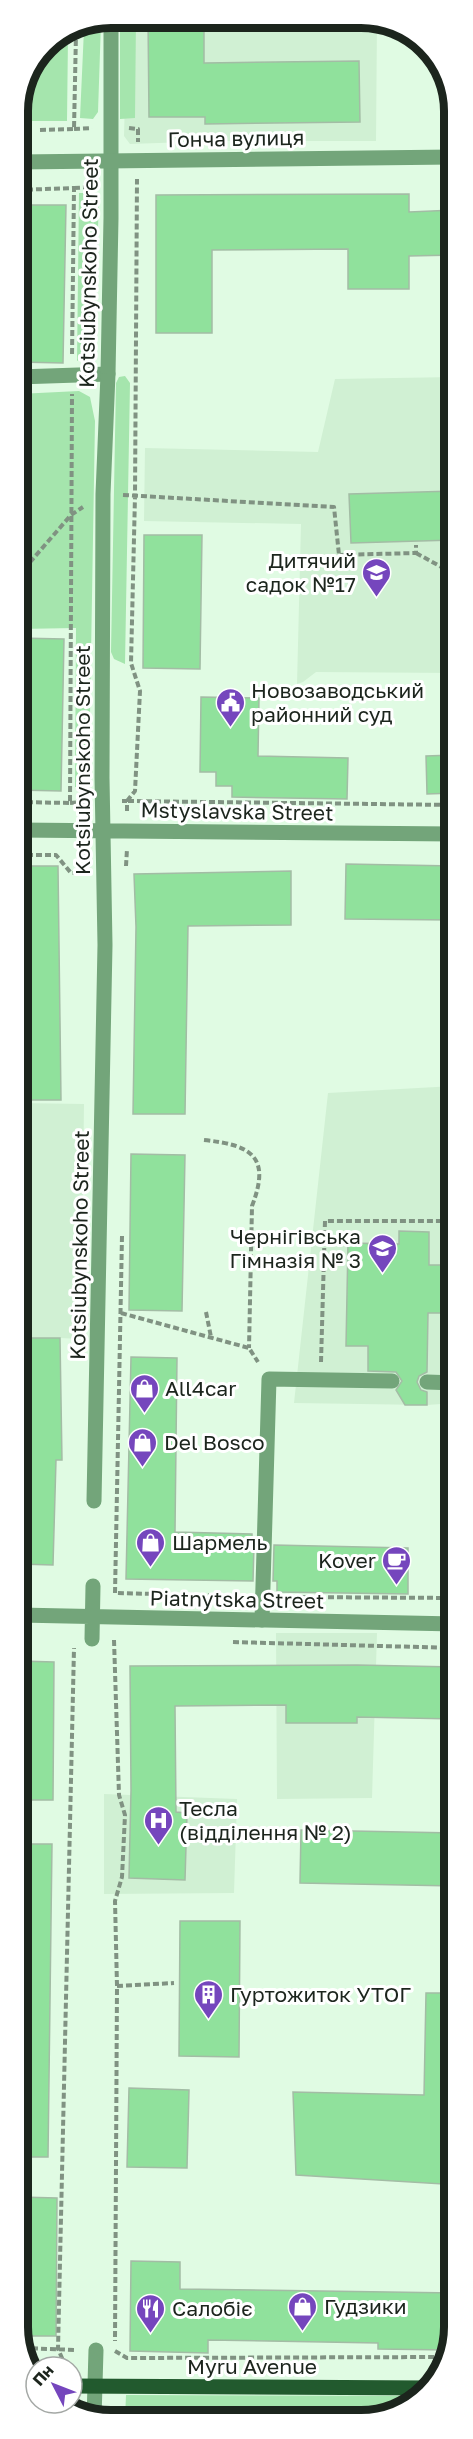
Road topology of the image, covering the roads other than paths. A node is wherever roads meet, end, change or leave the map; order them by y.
1 (111, 28) edge
2 (444, 157) edge
3 (110, 160) junction
4 (29, 162) edge
5 (108, 374) junction
6 (29, 377) edge
7 (29, 830) edge
8 (103, 831) junction
9 (444, 834) edge
10 (392, 1381) dead end
11 (427, 1382) dead end
12 (444, 1383) edge
13 (94, 1501) dead end
14 (93, 1586) dead end
15 (28, 1615) edge
16 (92, 1617) junction
17 (262, 1620) junction
18 (444, 1624) edge
19 (92, 1638) dead end
20 (89, 2350) road end
21 (84, 2385) edge
22 (95, 2385) junction
23 (418, 2388) edge
24 (94, 2409) edge

1 - 3 street, Kotsiubynskoho Street
2 - 3 street, Гонча вулиця
3 - 4 street, Гонча вулиця
3 - 5 street, Kotsiubynskoho Street
5 - 6 street
5 - 8 street, Kotsiubynskoho Street
7 - 8 street, Mstyslavska Street
8 - 9 street, Mstyslavska Street
8 - 13 street, Kotsiubynskoho Street
10 - 17 street
11 - 12 street
14 - 16 street
15 - 16 street, Piatnytska Street
16 - 17 street, Piatnytska Street
16 - 19 street
17 - 18 street, Piatnytska Street
20 - 22 street
21 - 22 main road, Myru Avenue
22 - 23 main road, Myru Avenue
22 - 24 street

